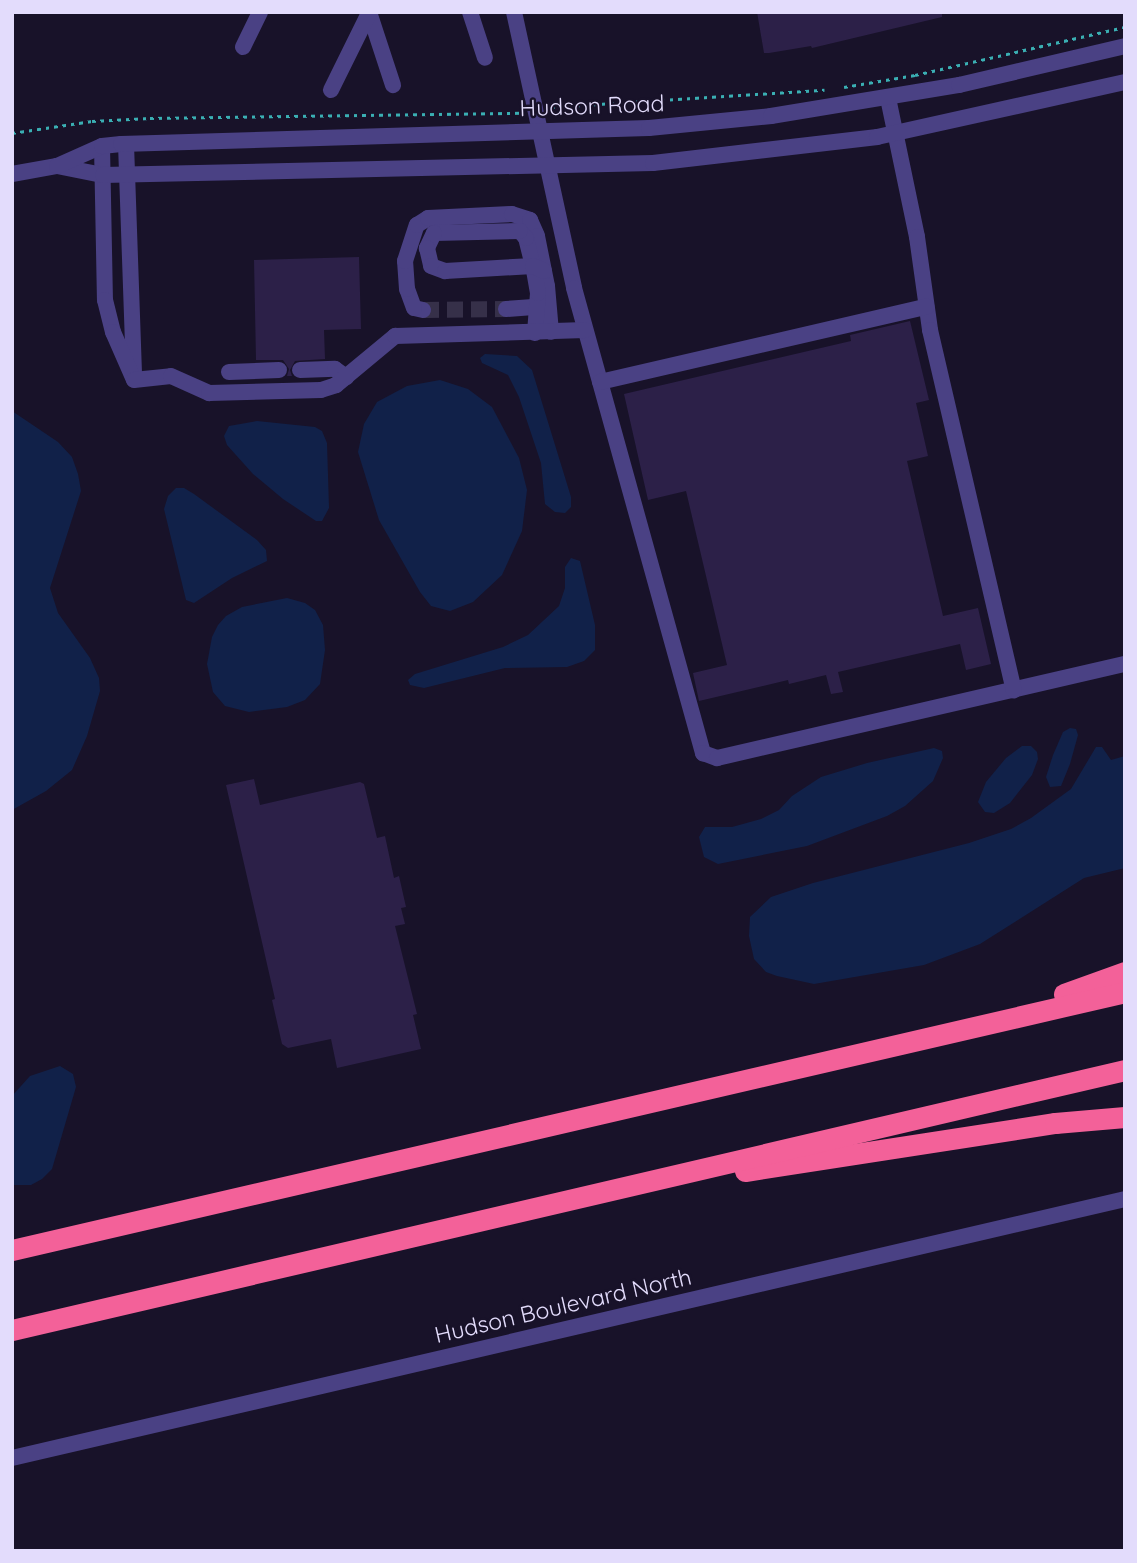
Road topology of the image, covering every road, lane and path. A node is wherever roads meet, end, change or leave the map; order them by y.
1 (260, 12) edge
2 (369, 12) edge
3 (470, 12) edge
4 (514, 12) edge
5 (1125, 27) edge
6 (1125, 46) edge
7 (243, 47) dead end
8 (485, 58) dead end
9 (1125, 82) edge
10 (393, 85) dead end
11 (841, 87) dead end
12 (832, 89) dead end
13 (331, 90) dead end
14 (888, 98) junction
15 (566, 103) dead end
16 (508, 115) dead end
17 (540, 131) junction
18 (12, 133) edge
19 (894, 134) junction
20 (127, 144) junction
21 (102, 146) junction
22 (57, 166) junction
23 (548, 166) junction
24 (12, 174) edge
25 (128, 174) junction
26 (103, 175) junction
27 (532, 268) junction
28 (532, 307) junction
29 (926, 307) junction
30 (506, 309) tunnel mouth
31 (423, 310) dead end
32 (584, 330) junction
33 (543, 332) junction
34 (279, 370) dead end
35 (300, 370) dead end
36 (229, 372) dead end
37 (346, 377) junction
38 (134, 380) junction
39 (600, 382) junction
40 (1125, 664) edge
41 (1014, 690) junction
42 (1125, 972) edge
43 (1125, 992) edge
44 (976, 1026) junction
45 (1125, 1070) edge
46 (1125, 1116) edge
47 (622, 1187) junction
48 (1125, 1199) edge
49 (12, 1250) edge
50 (12, 1330) edge
51 (12, 1458) edge

1 - 7 street
2 - 10 street
2 - 13 street
3 - 8 street
4 - 17 street
5 - 11 path
6 - 14 street, Hudson Road
9 - 19 street, Hudson Road
12 - 15 path
14 - 17 street, Hudson Road
14 - 19 street
16 - 18 path
17 - 20 street, Hudson Road
17 - 23 street
19 - 23 street, Hudson Road
19 - 29 street
20 - 21 street, Hudson Road
20 - 25 street
21 - 22 street, Hudson Road
21 - 26 street
22 - 24 street, Hudson Road
22 - 26 street, Hudson Road
23 - 25 street, Hudson Road
23 - 32 street
25 - 26 street, Hudson Road
25 - 38 street
26 - 38 street
27 - 27 street
27 - 28 street
27 - 31 street
27 - 33 street
28 - 30 street
28 - 33 street
29 - 39 street
29 - 41 street
32 - 33 street
32 - 39 street
33 - 37 street
34 - 36 street
35 - 37 street
37 - 38 street
39 - 41 street
40 - 41 street
42 - 44 highway
43 - 44 highway
44 - 49 highway
45 - 47 highway
46 - 47 highway
47 - 50 highway
48 - 51 street, Hudson Boulevard North

